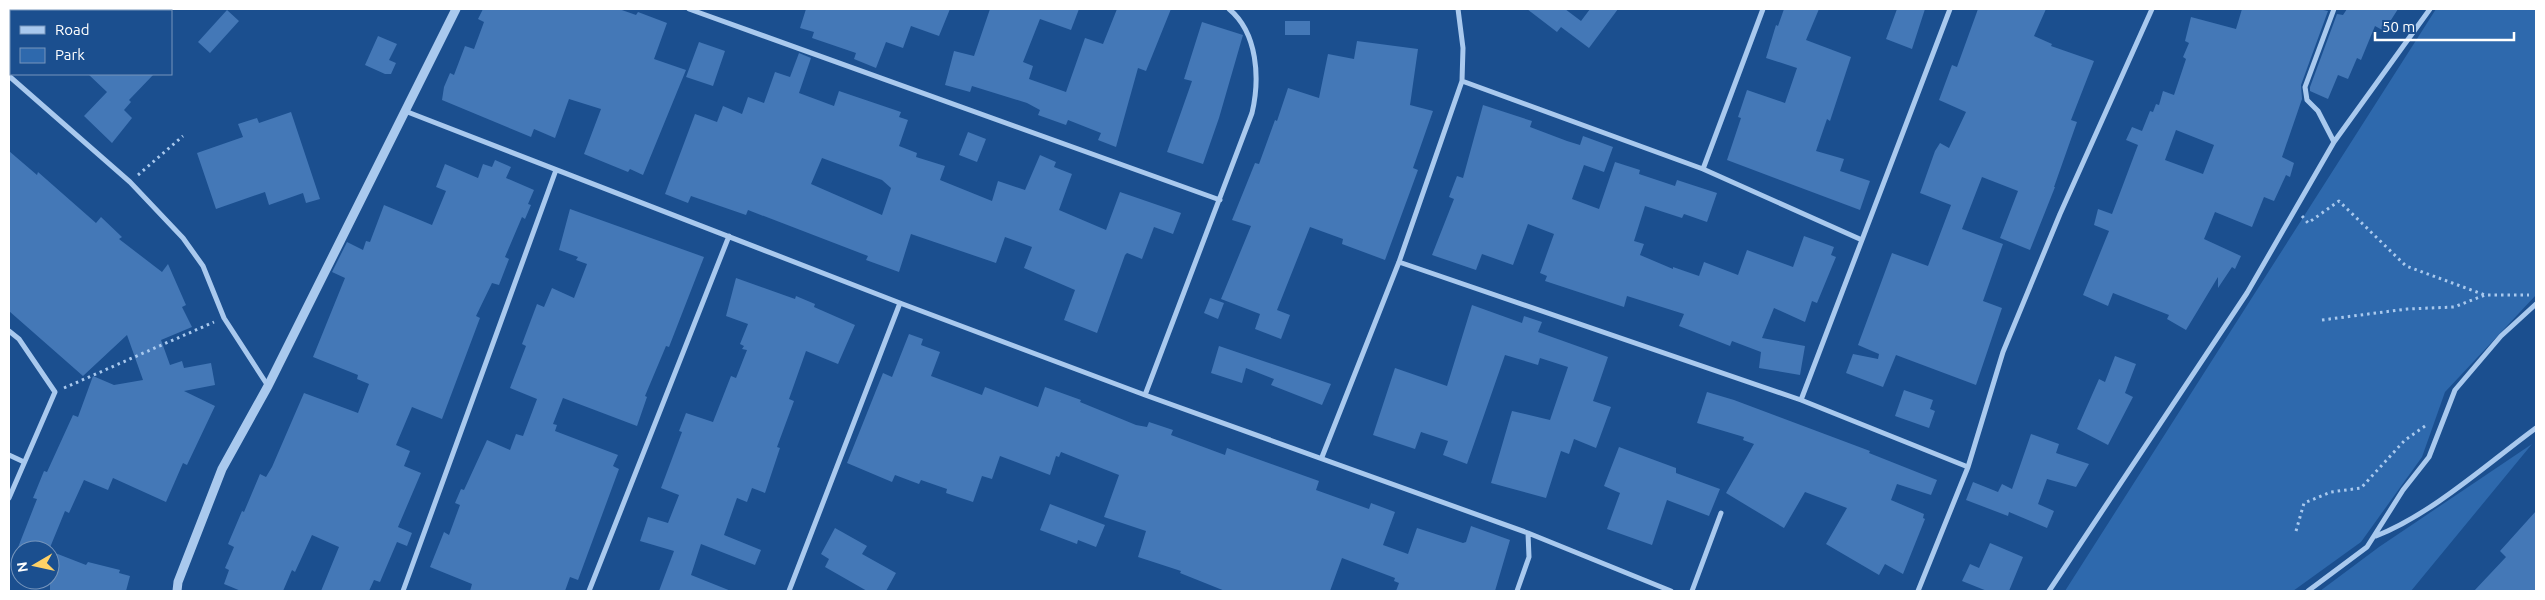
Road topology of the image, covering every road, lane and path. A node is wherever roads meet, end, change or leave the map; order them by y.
1 (456, 9) edge
2 (689, 9) edge
3 (1229, 9) edge
4 (1458, 9) edge
5 (1763, 9) edge
6 (1950, 9) edge
7 (2152, 9) edge
8 (2334, 9) edge
9 (2430, 9) edge
10 (9, 76) edge
11 (1462, 81) junction
12 (404, 110) junction
13 (183, 136) dead end
14 (2334, 142) junction
15 (1703, 169) junction
16 (556, 170) junction
17 (130, 182) junction
18 (1220, 200) junction
19 (2295, 208) junction
20 (729, 236) junction
21 (1862, 240) junction
22 (1399, 262) junction
23 (2485, 295) junction
24 (2536, 295) edge
25 (900, 302) junction
26 (2536, 304) edge
27 (224, 318) junction
28 (2322, 320) dead end
29 (9, 331) edge
30 (268, 386) junction
31 (55, 392) junction
32 (1146, 395) junction
33 (1801, 400) junction
34 (2448, 408) junction
35 (2536, 428) edge
36 (9, 455) edge
37 (1322, 457) junction
38 (24, 462) junction
39 (1968, 467) junction
40 (9, 498) edge
41 (1721, 513) dead end
42 (2296, 531) dead end
43 (1528, 533) junction
44 (2376, 536) junction
45 (177, 591) edge
46 (402, 591) edge
47 (589, 591) edge
48 (789, 591) edge
49 (1517, 591) edge
50 (1671, 591) edge
51 (1692, 591) edge
52 (1918, 591) edge
53 (2049, 591) edge
54 (2308, 591) edge

1 - 12 street
2 - 18 street
3 - 18 street
4 - 11 street
5 - 15 street
6 - 21 street
7 - 39 street
8 - 14 street
9 - 14 street
10 - 17 street
11 - 15 street
11 - 22 street
12 - 16 street
12 - 30 street
13 - 17 path
14 - 19 street
15 - 21 street
16 - 20 street
16 - 46 street
17 - 27 street
18 - 32 street
19 - 23 path
19 - 53 street
20 - 25 street
20 - 47 street
21 - 33 street
22 - 33 street
22 - 37 street
23 - 24 path
23 - 28 path
25 - 32 street
25 - 48 street
26 - 34 street
27 - 30 street
27 - 31 path
29 - 31 street
30 - 45 street
31 - 38 street
32 - 37 street
33 - 39 street
34 - 42 path
34 - 44 street
35 - 44 street
36 - 38 street
37 - 43 street
38 - 40 street
39 - 52 street
41 - 51 street
43 - 49 street
43 - 50 street
44 - 54 street

